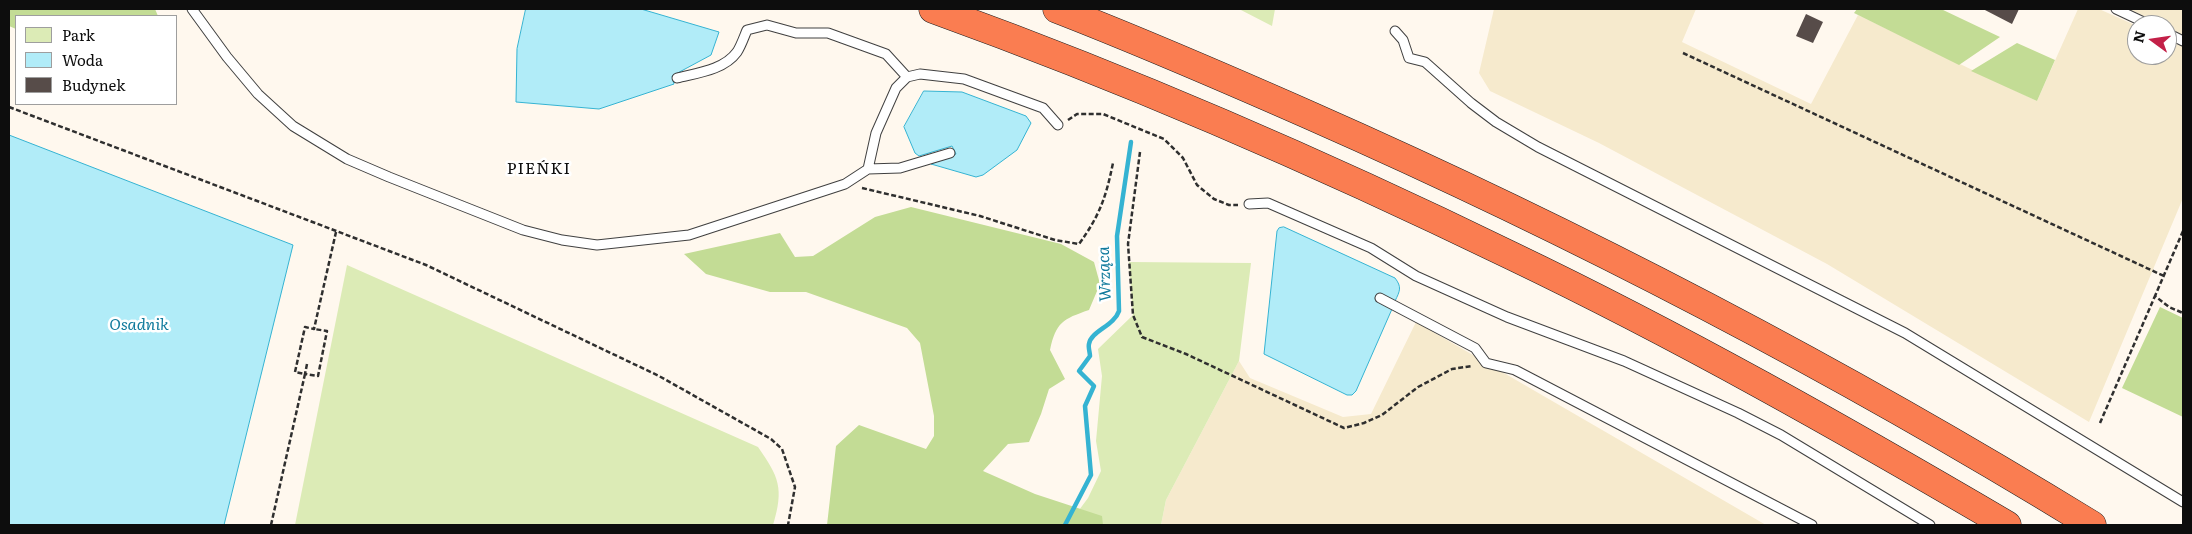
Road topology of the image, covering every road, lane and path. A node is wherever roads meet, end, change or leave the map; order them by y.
1 (192, 9) edge
2 (933, 9) edge
3 (1057, 9) edge
4 (2116, 9) edge
5 (2129, 15) edge
6 (1395, 31) dead end
7 (1683, 53) dead end
8 (907, 77) junction
9 (677, 78) dead end
10 (9, 107) edge
11 (1058, 126) joint
12 (1140, 152) dead end
13 (950, 153) dead end
14 (1113, 163) dead end
15 (868, 168) junction
16 (840, 186) junction
17 (1249, 204) joint
18 (336, 231) junction
19 (2183, 232) edge
20 (2164, 276) junction
21 (2155, 296) junction
22 (1380, 298) dead end
23 (2183, 313) edge
24 (314, 329) junction
25 (307, 364) dead end
26 (1486, 364) junction
27 (305, 374) junction
28 (2100, 424) dead end
29 (2183, 502) edge
30 (271, 525) edge
31 (788, 525) edge
32 (1812, 525) edge
33 (1930, 525) edge
34 (2007, 525) edge
35 (2092, 525) edge

1 - 16 lane
2 - 34 highway
3 - 35 highway
4 - 5 lane
6 - 29 lane
7 - 20 path
8 - 9 lane
8 - 11 lane
8 - 15 lane
10 - 18 path
11 - 17 path
12 - 26 path
13 - 15 lane
14 - 16 path
15 - 16 lane
17 - 33 lane
18 - 24 path
18 - 31 path
19 - 20 path
20 - 21 path
21 - 23 path
21 - 28 path
22 - 26 lane
24 - 27 path
24 - 27 path
25 - 27 path
26 - 32 lane
27 - 30 path

